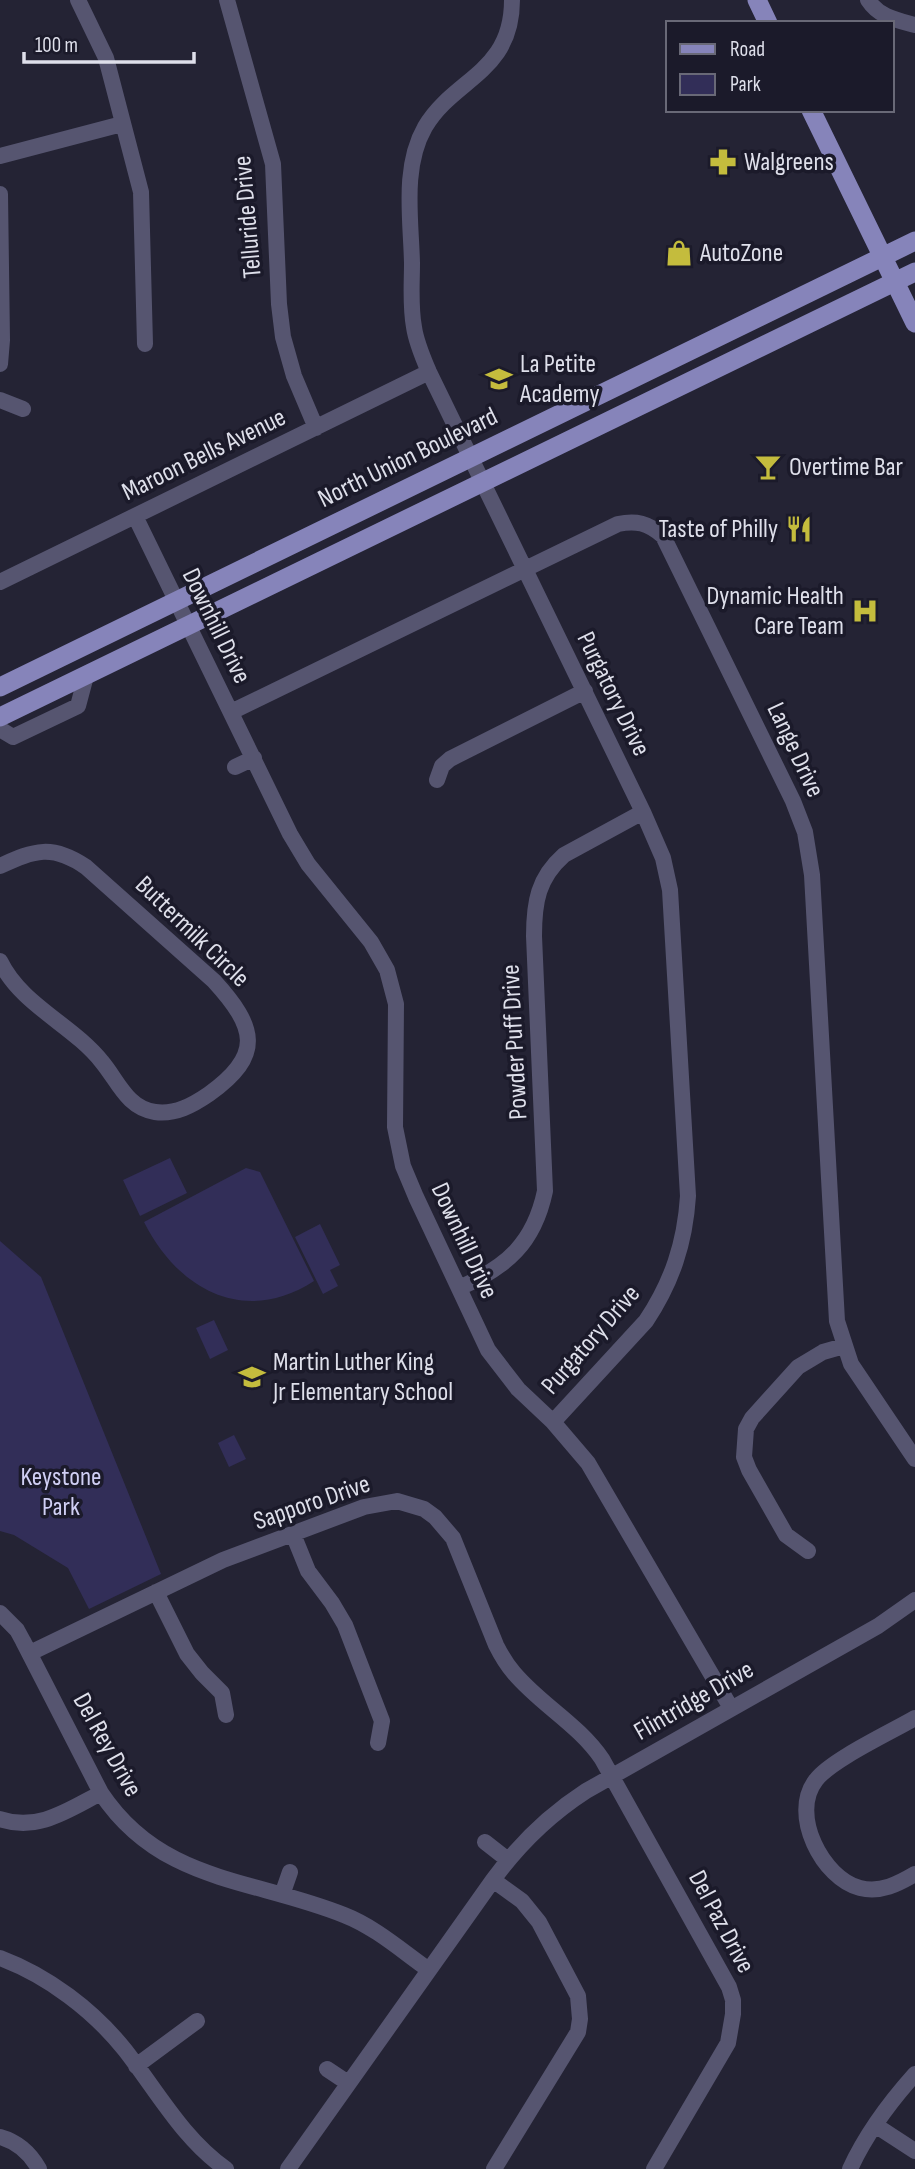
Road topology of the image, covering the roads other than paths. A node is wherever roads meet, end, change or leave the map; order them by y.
1 (78, 0) edge
2 (227, 0) edge
3 (512, 0) edge
4 (757, 0) edge
5 (868, 0) edge
6 (767, 21) edge
7 (915, 25) edge
8 (812, 112) edge
9 (122, 124) junction
10 (0, 156) edge
11 (0, 194) edge
12 (915, 241) edge
13 (883, 256) junction
14 (915, 272) edge
15 (895, 281) junction
16 (915, 323) edge
17 (145, 344) dead end
18 (0, 364) edge
19 (429, 372) junction
20 (0, 400) edge
21 (23, 409) dead end
22 (316, 428) junction
23 (471, 456) junction
24 (483, 482) junction
25 (135, 516) junction
26 (525, 568) junction
27 (0, 582) edge
28 (176, 601) junction
29 (189, 626) junction
30 (86, 676) junction
31 (0, 687) edge
32 (585, 691) junction
33 (231, 712) junction
34 (0, 717) edge
35 (0, 729) edge
36 (254, 758) junction
37 (235, 768) dead end
38 (437, 780) dead end
39 (643, 812) junction
40 (0, 866) edge
41 (0, 961) edge
42 (459, 1288) junction
43 (844, 1346) junction
44 (553, 1422) junction
45 (915, 1459) edge
46 (293, 1534) junction
47 (808, 1550) dead end
48 (156, 1592) junction
49 (915, 1600) edge
50 (0, 1613) edge
51 (30, 1653) junction
52 (731, 1708) junction
53 (226, 1714) dead end
54 (915, 1718) edge
55 (378, 1743) dead end
56 (611, 1776) junction
57 (101, 1793) junction
58 (0, 1819) edge
59 (485, 1842) dead end
60 (508, 1860) junction
61 (290, 1872) dead end
62 (915, 1874) edge
63 (493, 1880) junction
64 (282, 1895) junction
65 (0, 1958) edge
66 (429, 1970) junction
67 (197, 2021) dead end
68 (136, 2066) junction
69 (327, 2070) dead end
70 (915, 2074) edge
71 (348, 2083) junction
72 (875, 2124) junction
73 (0, 2137) edge
74 (915, 2151) edge
75 (39, 2169) edge
76 (226, 2169) edge
77 (288, 2169) edge
78 (494, 2169) edge
79 (654, 2169) edge
80 (850, 2169) edge

1 - 9 street
2 - 22 street, Telluride Drive
3 - 19 street, Purgatory Drive
4 - 6 main road
5 - 7 street
8 - 13 main road
9 - 10 street
9 - 17 street
11 - 18 street
12 - 13 main road, North Union Boulevard
13 - 15 main road
13 - 23 main road, North Union Boulevard
14 - 15 main road, North Union Boulevard
15 - 16 main road
15 - 24 main road, North Union Boulevard
19 - 22 street, Maroon Bells Avenue
19 - 23 street, Purgatory Drive
20 - 21 street
22 - 25 street, Maroon Bells Avenue
23 - 24 street, Purgatory Drive
23 - 28 main road, North Union Boulevard
24 - 26 street, Purgatory Drive
24 - 29 main road, North Union Boulevard
25 - 27 street, Maroon Bells Avenue
25 - 28 street, Downhill Drive
26 - 32 street, Purgatory Drive
26 - 33 street, Lange Drive
26 - 43 street, Lange Drive
28 - 29 street, Downhill Drive
28 - 31 main road, North Union Boulevard
29 - 30 main road, North Union Boulevard
29 - 33 street, Downhill Drive
30 - 34 main road, North Union Boulevard
30 - 35 street
32 - 38 street
32 - 39 street, Purgatory Drive
33 - 36 street, Downhill Drive
36 - 37 street
36 - 42 street, Downhill Drive
39 - 42 street, Powder Puff Drive
39 - 44 street, Purgatory Drive
40 - 41 street, Buttermilk Circle
42 - 44 street, Downhill Drive
43 - 45 street, Lange Drive
43 - 47 street
44 - 52 street, Downhill Drive
46 - 48 street, Sapporo Drive
46 - 55 street
46 - 56 street, Sapporo Drive
48 - 51 street, Sapporo Drive
48 - 53 street
49 - 52 street, Flintridge Drive
50 - 51 street, Del Rey Drive
51 - 57 street, Del Rey Drive
52 - 56 street, Flintridge Drive
54 - 62 street
56 - 60 street, Flintridge Drive
56 - 79 street, Del Paz Drive
57 - 58 street
57 - 64 street, Del Rey Drive
59 - 60 street
60 - 63 street, Flintridge Drive
61 - 64 street
63 - 66 street, Flintridge Drive
63 - 78 street
64 - 66 street, Del Rey Drive
65 - 68 street
66 - 71 street, Flintridge Drive
67 - 68 street
68 - 76 street
69 - 71 street
70 - 72 street
71 - 77 street, Flintridge Drive
72 - 74 street
72 - 80 street
73 - 75 street

